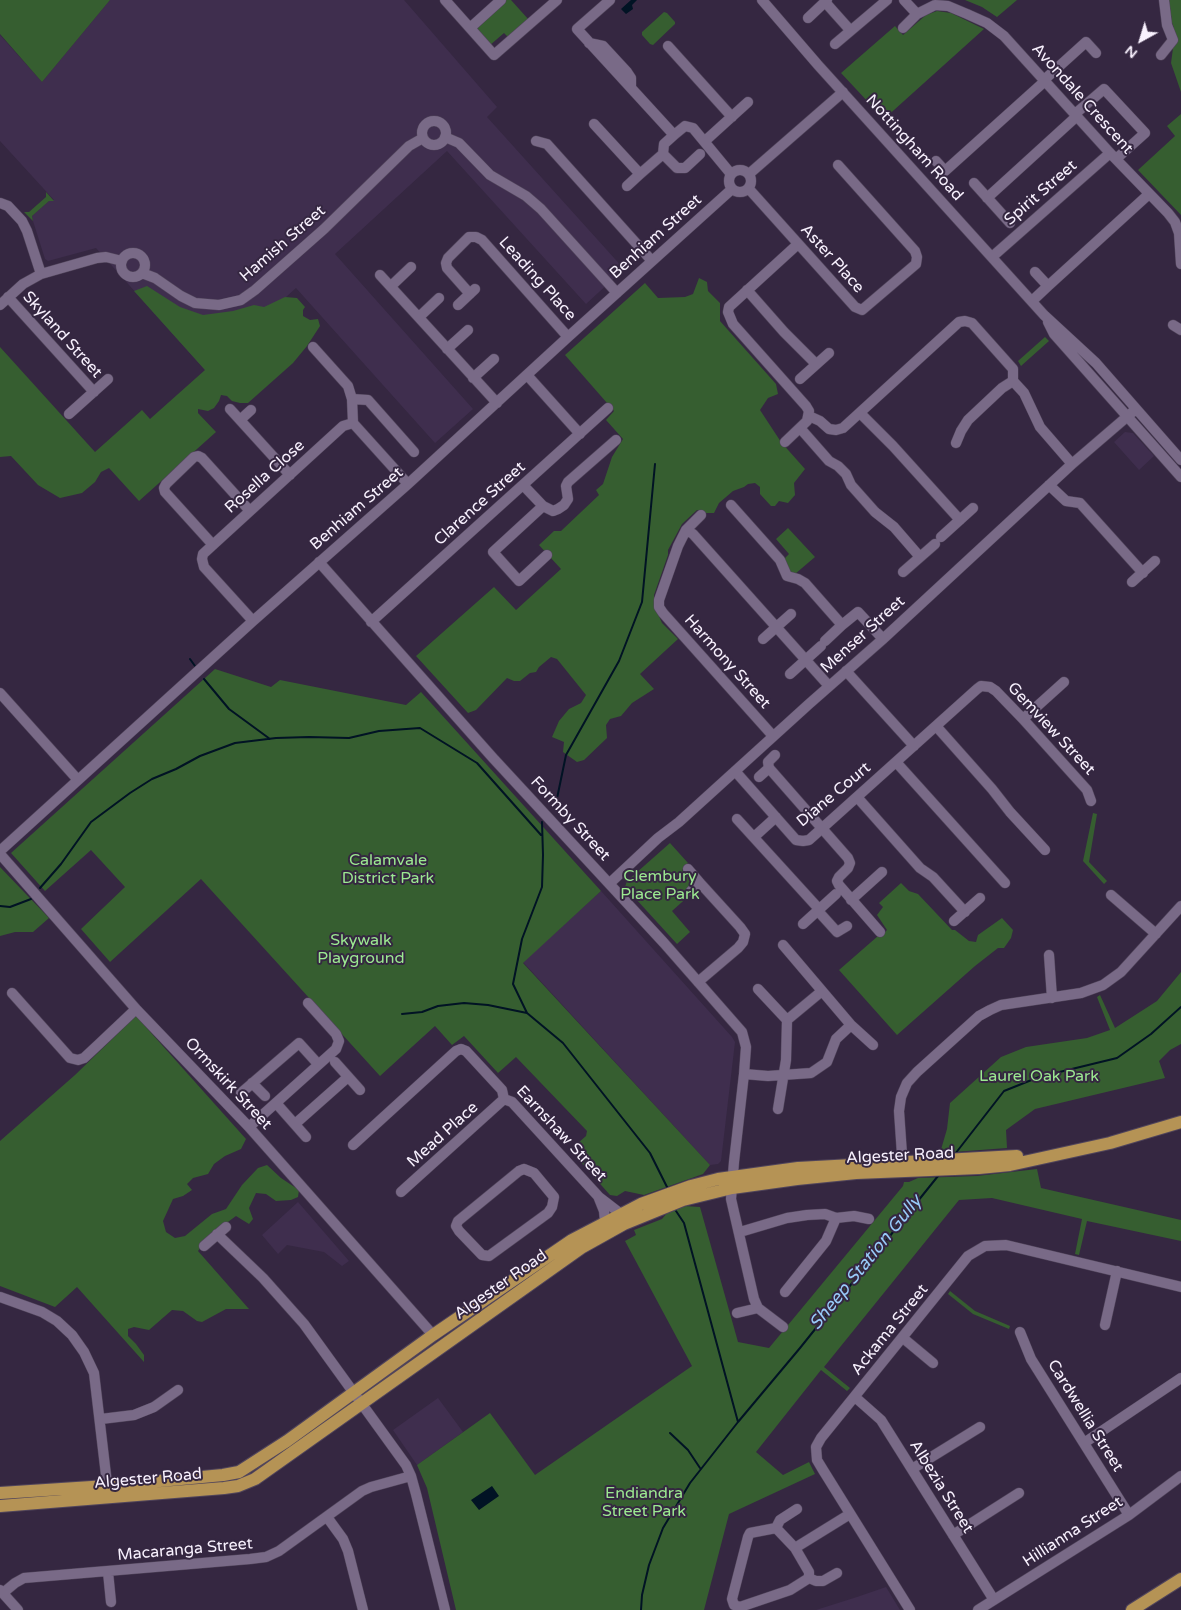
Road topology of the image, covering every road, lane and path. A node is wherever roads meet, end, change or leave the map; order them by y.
1 (445, 0) edge
2 (501, 0) edge
3 (557, 0) edge
4 (610, 0) edge
5 (887, 0) edge
6 (904, 0) edge
7 (1164, 0) edge
8 (766, 1) edge
9 (826, 1) edge
10 (918, 14) junction
11 (808, 18) dead end
12 (470, 28) junction
13 (903, 28) dead end
14 (850, 30) junction
15 (835, 44) dead end
16 (668, 46) dead end
17 (1096, 53) dead end
18 (1161, 55) dead end
19 (1045, 80) junction
20 (843, 92) junction
21 (748, 102) dead end
22 (1076, 115) junction
23 (732, 117) junction
24 (594, 124) dead end
25 (674, 135) junction
26 (445, 137) junction
27 (423, 138) junction
28 (536, 141) dead end
29 (705, 141) junction
30 (663, 154) junction
31 (700, 154) dead end
32 (1113, 156) junction
33 (936, 161) dead end
34 (838, 165) dead end
35 (640, 174) junction
36 (732, 174) junction
37 (749, 174) junction
38 (974, 183) dead end
39 (627, 186) dead end
40 (732, 189) junction
41 (749, 189) junction
42 (1149, 194) junction
43 (987, 198) junction
44 (0, 202) edge
45 (1010, 223) dead end
46 (798, 244) junction
47 (992, 257) junction
48 (122, 261) junction
49 (652, 261) junction
50 (1181, 264) edge
51 (411, 267) dead end
52 (1035, 272) dead end
53 (142, 273) junction
54 (41, 274) junction
55 (380, 275) dead end
56 (391, 286) junction
57 (1048, 286) junction
58 (747, 290) junction
59 (617, 293) junction
60 (8, 297) junction
61 (440, 298) dead end
62 (1032, 301) junction
63 (458, 304) dead end
64 (0, 305) edge
65 (1044, 315) junction
66 (419, 317) junction
67 (468, 330) dead end
68 (568, 337) junction
69 (313, 347) dead end
70 (447, 348) junction
71 (829, 353) dead end
72 (494, 359) dead end
73 (816, 364) junction
74 (527, 375) junction
75 (473, 378) junction
76 (108, 379) dead end
77 (800, 379) dead end
78 (1014, 381) junction
79 (94, 392) junction
80 (352, 400) junction
81 (496, 403) junction
82 (608, 408) dead end
83 (1136, 409) junction
84 (230, 410) dead end
85 (251, 410) dead end
86 (860, 413) junction
87 (69, 414) dead end
88 (809, 416) junction
89 (1127, 416) junction
90 (240, 420) junction
91 (353, 423) junction
92 (800, 428) junction
93 (580, 434) junction
94 (616, 440) dead end
95 (785, 442) dead end
96 (956, 443) dead end
97 (414, 452) dead end
98 (1181, 460) edge
99 (1072, 464) junction
100 (290, 475) junction
101 (1181, 477) edge
102 (408, 484) junction
103 (524, 485) junction
104 (1049, 485) junction
105 (731, 505) dead end
106 (543, 506) junction
107 (973, 508) dead end
108 (250, 511) junction
109 (701, 515) dead end
110 (960, 520) junction
111 (686, 530) junction
112 (213, 545) junction
113 (547, 555) dead end
114 (920, 557) junction
115 (1155, 561) dead end
116 (319, 562) junction
117 (904, 572) dead end
118 (1143, 572) junction
119 (1132, 582) dead end
120 (791, 614) dead end
121 (253, 620) junction
122 (371, 622) junction
123 (842, 625) junction
124 (776, 628) junction
125 (763, 639) dead end
126 (883, 639) junction
127 (804, 660) junction
128 (846, 671) junction
129 (790, 674) dead end
130 (1064, 682) dead end
131 (829, 686) junction
132 (0, 693) edge
133 (1024, 720) junction
134 (936, 726) junction
135 (773, 736) junction
136 (914, 746) junction
137 (774, 755) dead end
138 (896, 762) junction
139 (769, 768) junction
140 (735, 771) junction
141 (760, 777) dead end
142 (78, 780) junction
143 (857, 797) junction
144 (1091, 801) dead end
145 (776, 817) junction
146 (737, 819) dead end
147 (822, 828) junction
148 (754, 837) junction
149 (1045, 850) dead end
150 (0, 852) edge
151 (688, 869) dead end
152 (882, 872) dead end
153 (700, 882) junction
154 (1004, 883) dead end
155 (610, 884) junction
156 (691, 891) dead end
157 (836, 894) dead end
158 (1111, 895) dead end
159 (980, 898) dead end
160 (851, 900) junction
161 (1181, 906) edge
162 (819, 910) junction
163 (965, 912) junction
164 (954, 921) dead end
165 (803, 924) dead end
166 (847, 926) dead end
167 (880, 932) dead end
168 (1156, 934) junction
169 (783, 945) dead end
170 (1049, 955) dead end
171 (698, 982) junction
172 (758, 989) dead end
173 (822, 990) junction
174 (12, 994) dead end
175 (1052, 998) junction
176 (308, 1003) dead end
177 (136, 1009) junction
178 (787, 1020) junction
179 (851, 1025) junction
180 (873, 1045) dead end
181 (335, 1062) dead end
182 (318, 1064) junction
183 (744, 1074) junction
184 (783, 1075) junction
185 (348, 1077) junction
186 (252, 1083) junction
187 (360, 1090) dead end
188 (241, 1093) dead end
189 (264, 1096) dead end
190 (504, 1099) junction
191 (276, 1103) junction
192 (778, 1109) dead end
193 (1181, 1122) edge
194 (295, 1124) junction
195 (248, 1128) junction
196 (306, 1137) dead end
197 (352, 1145) dead end
198 (903, 1166) junction
199 (534, 1173) joint
200 (732, 1182) junction
201 (401, 1192) dead end
202 (598, 1196) junction
203 (621, 1214) junction
204 (836, 1218) junction
205 (869, 1219) dead end
206 (605, 1221) junction
207 (226, 1226) dead end
208 (740, 1232) junction
209 (217, 1234) junction
210 (204, 1246) dead end
211 (1117, 1271) junction
212 (1181, 1287) edge
213 (785, 1292) dead end
214 (0, 1297) edge
215 (503, 1303) junction
216 (758, 1308) junction
217 (737, 1313) dead end
218 (1105, 1325) dead end
219 (783, 1327) dead end
220 (1020, 1332) dead end
221 (434, 1336) junction
222 (903, 1338) junction
223 (425, 1358) junction
224 (933, 1363) dead end
225 (1181, 1378) edge
226 (178, 1390) dead end
227 (855, 1397) junction
228 (357, 1399) junction
229 (101, 1419) junction
230 (980, 1427) dead end
231 (1084, 1443) junction
232 (912, 1469) junction
233 (411, 1476) junction
234 (1181, 1476) edge
235 (108, 1492) junction
236 (0, 1493) edge
237 (1019, 1493) dead end
238 (0, 1506) edge
239 (797, 1508) dead end
240 (850, 1514) junction
241 (1129, 1514) junction
242 (327, 1517) junction
243 (776, 1528) junction
244 (953, 1535) junction
245 (795, 1548) junction
246 (108, 1572) junction
247 (837, 1573) dead end
248 (809, 1578) junction
249 (1181, 1579) edge
250 (1, 1592) edge
251 (994, 1600) junction
252 (110, 1602) dead end
253 (18, 1610) edge
254 (362, 1610) edge
255 (445, 1610) edge
256 (910, 1610) edge
257 (978, 1610) edge
258 (1132, 1610) edge

1 - 12 street
2 - 12 street
3 - 12 street
4 - 25 street
5 - 14 street
6 - 10 street
7 - 18 street
8 - 20 street, Nottingham Road
9 - 11 street
9 - 14 street
10 - 13 street
10 - 19 street, Avondale Crescent
14 - 15 street
16 - 23 street
17 - 19 street
19 - 22 street, Avondale Crescent
19 - 33 street
20 - 37 street
20 - 47 street, Nottingham Road
21 - 23 street
22 - 32 street, Avondale Crescent
22 - 32 street, Spirit Street
22 - 43 street
23 - 29 street
24 - 35 street
25 - 29 street
25 - 30 street
26 - 27 street
26 - 27 street
26 - 59 street
27 - 53 street, Hamish Street
28 - 49 street
29 - 36 street
30 - 31 street
30 - 35 street
32 - 42 street, Avondale Crescent
32 - 47 street, Spirit Street
34 - 46 street, Aster Place
35 - 39 street
36 - 37 street
36 - 40 street
37 - 41 street
38 - 43 street
40 - 41 street
40 - 49 street, Benhiam Street
41 - 46 street, Aster Place
42 - 50 street, Avondale Crescent
42 - 57 street
43 - 45 street
44 - 54 street
46 - 58 street
47 - 62 street, Nottingham Road
48 - 53 street
48 - 53 street
48 - 54 street
49 - 59 street, Benhiam Street
51 - 56 street
52 - 57 street
54 - 60 street
55 - 56 street
56 - 66 street
57 - 62 street
58 - 73 street
58 - 88 street
59 - 68 street, Benhiam Street
60 - 64 street
60 - 79 street, Skyland Street
61 - 66 street
62 - 65 street, Nottingham Road
63 - 68 street, Leading Place
65 - 83 street, Nottingham Road
65 - 89 street, Nottingham Road
66 - 70 street
67 - 70 street
68 - 74 street, Benhiam Street
69 - 80 street
70 - 75 street
71 - 73 street
72 - 75 street
73 - 77 street
74 - 81 street, Benhiam Street
74 - 93 street
75 - 81 street
76 - 79 street
78 - 86 street
78 - 96 street
78 - 99 street
79 - 87 street
80 - 91 street
80 - 97 street
81 - 102 street, Benhiam Street
82 - 93 street, Clarence Street
83 - 89 street, Menser Street
83 - 98 street, Nottingham Road
84 - 90 street
85 - 90 street
86 - 88 street
86 - 110 street
88 - 92 street
89 - 99 street, Menser Street
89 - 101 street, Nottingham Road
90 - 100 street
91 - 100 street, Rosella Close
91 - 102 street
92 - 95 street
92 - 114 street
93 - 103 street, Clarence Street
94 - 106 street
99 - 104 street, Menser Street
100 - 108 street, Rosella Close
102 - 116 street, Benhiam Street
103 - 106 street
103 - 122 street, Clarence Street
104 - 118 street
104 - 126 street, Menser Street
105 - 123 street
106 - 113 street
107 - 110 street
108 - 112 street, Rosella Close
108 - 112 street
109 - 111 street
110 - 114 street
111 - 124 street
111 - 135 street, Harmony Street
112 - 121 street, Rosella Close
114 - 117 street
115 - 118 street
116 - 121 street, Benhiam Street
116 - 122 street, Formby Street
118 - 119 street
120 - 124 street
121 - 142 street, Benhiam Street
122 - 155 street, Formby Street
123 - 126 street
123 - 127 street
124 - 125 street
124 - 127 street
126 - 128 street, Menser Street
127 - 129 street
127 - 131 street
128 - 131 street, Menser Street
128 - 136 street
130 - 133 street
131 - 135 street, Menser Street
132 - 142 street
133 - 134 street, Gemview Street
133 - 144 street, Gemview Street
134 - 136 street, Gemview Street
134 - 149 street
135 - 140 street, Menser Street
136 - 138 street, Diane Court
137 - 139 street
138 - 143 street, Diane Court
138 - 154 street
139 - 141 street
139 - 147 street
140 - 145 street, Diane Court
140 - 155 street, Menser Street
142 - 150 street, Benhiam Street
143 - 147 street, Diane Court
143 - 163 street
145 - 147 street, Diane Court
145 - 148 street
146 - 148 street
147 - 160 street
148 - 162 street
150 - 177 street, Ormskirk Street
151 - 153 street
152 - 160 street
153 - 156 street
153 - 171 street
155 - 171 street, Formby Street
157 - 162 street
158 - 168 street
159 - 163 street
160 - 167 street
161 - 168 street
162 - 165 street
162 - 166 street
163 - 164 street
168 - 175 street
169 - 173 street
170 - 175 street
171 - 183 street, Formby Street
172 - 178 street
173 - 178 street
173 - 179 street
174 - 177 street
175 - 198 street
176 - 182 street
177 - 195 street, Ormskirk Street
178 - 184 street
179 - 180 street
179 - 184 street
181 - 185 street
182 - 186 street
182 - 191 street
183 - 184 street
183 - 200 street, Formby Street
184 - 192 street
185 - 187 street
185 - 194 street
186 - 188 street
186 - 189 street
190 - 197 street, Earnshaw Street
190 - 201 street, Mead Place
190 - 202 street, Earnshaw Street
191 - 194 street
191 - 195 street
193 - 198 main road, Algester Road
194 - 196 street
195 - 221 street, Ormskirk Street
198 - 200 main road, Algester Road
199 - 199 street
200 - 203 main road, Algester Road
200 - 208 street, Formby Street
200 - 215 main road, Algester Road
202 - 203 street
202 - 206 street, Earnshaw Street
203 - 206 main road, Algester Road
204 - 205 street
204 - 208 street
204 - 213 street
206 - 221 main road, Algester Road
207 - 209 street
208 - 216 street, Formby Street
209 - 210 street
209 - 228 street
211 - 212 street, Ackama Street
211 - 218 street
211 - 222 street, Ackama Street
214 - 229 street
215 - 221 street
215 - 223 main road, Algester Road
216 - 217 street
216 - 219 street
220 - 231 street, Cardwellia Street
221 - 223 street
221 - 228 main road, Algester Road
222 - 224 street
222 - 227 street, Ackama Street
223 - 228 main road, Algester Road
225 - 231 street
226 - 229 street
227 - 232 street, Albezia Street
227 - 240 street, Ackama Street
228 - 233 street
228 - 235 main road, Algester Road
229 - 235 street
230 - 232 street
231 - 241 street, Cardwellia Street
232 - 244 street, Albezia Street
233 - 242 street, Macaranga Street
233 - 255 street
234 - 241 street, Hillianna Street
235 - 236 main road, Algester Road
235 - 238 main road, Algester Road
237 - 244 street
239 - 243 street
240 - 245 street
240 - 256 street, Ackama Street
241 - 251 street, Hillianna Street
242 - 246 street, Macaranga Street
242 - 254 street
243 - 245 street
243 - 248 street
244 - 251 street, Albezia Street
245 - 248 street
246 - 250 street, Macaranga Street
246 - 252 street
247 - 248 street
249 - 258 main road
250 - 253 street
251 - 257 street, Hillianna Street

